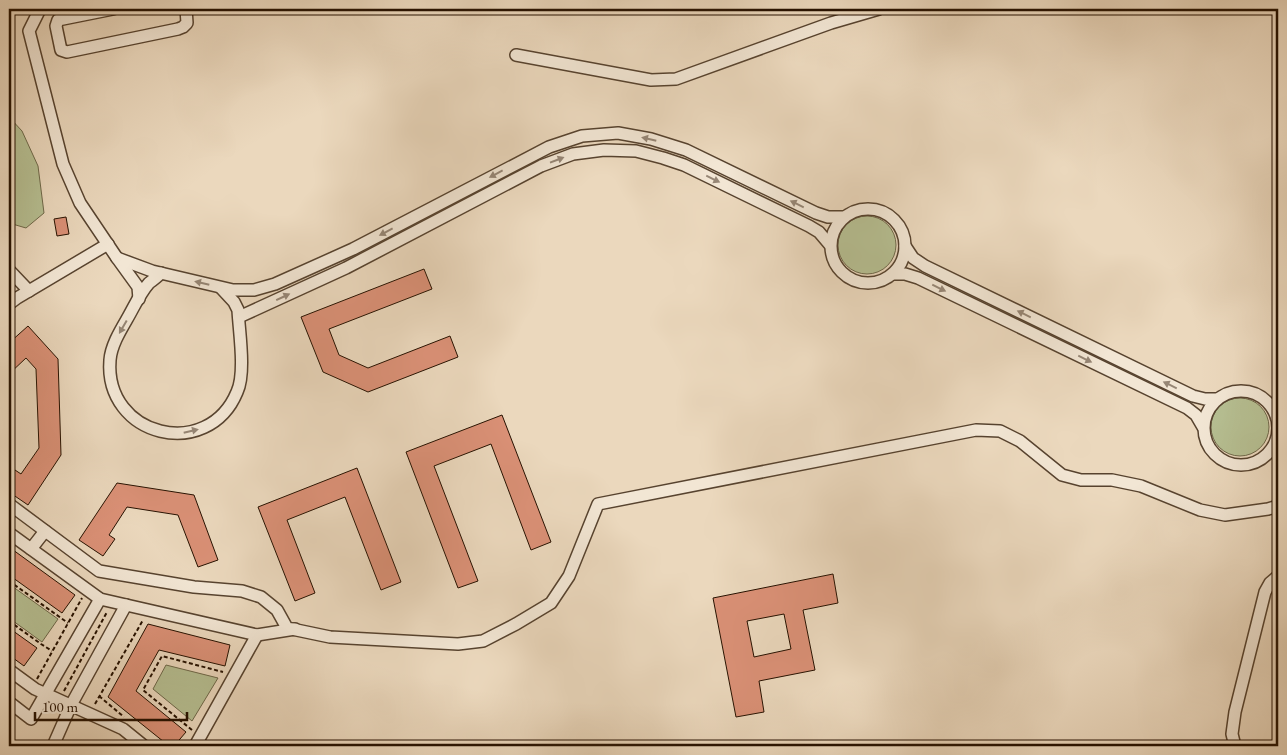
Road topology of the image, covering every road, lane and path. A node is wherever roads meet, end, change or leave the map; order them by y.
1 (40, 9) edge
2 (113, 9) edge
3 (186, 9) edge
4 (879, 9) edge
5 (516, 55) dead end
6 (843, 217) junction
7 (108, 244) junction
8 (830, 245) junction
9 (906, 246) junction
10 (117, 258) junction
11 (9, 270) edge
12 (161, 274) junction
13 (893, 274) junction
14 (221, 288) junction
15 (28, 291) junction
16 (139, 299) junction
17 (9, 304) edge
18 (239, 317) junction
19 (1216, 399) junction
20 (1277, 413) edge
21 (1203, 427) junction
22 (1276, 442) edge
23 (9, 504) edge
24 (1278, 506) edge
25 (45, 531) junction
26 (9, 533) edge
27 (31, 550) junction
28 (1278, 576) edge
29 (9, 581) edge
30 (83, 597) dead end
31 (100, 599) junction
32 (112, 601) junction
33 (126, 605) junction
34 (142, 619) dead end
35 (9, 621) edge
36 (68, 623) junction
37 (295, 629) junction
38 (257, 635) junction
39 (52, 651) junction
40 (9, 670) edge
41 (226, 673) dead end
42 (48, 690) junction
43 (9, 702) edge
44 (73, 702) junction
45 (94, 705) dead end
46 (192, 730) dead end
47 (53, 746) edge
48 (144, 746) edge
49 (195, 746) edge
50 (1235, 746) edge

1 - 7 street
2 - 3 street
4 - 5 street
6 - 8 street
6 - 9 street
6 -> 14 street
7 - 10 street
7 - 15 street
8 - 13 street
18 -> 8 street
9 - 13 street
19 -> 9 street
10 - 12 street
10 - 16 street
11 - 15 street
14 -> 12 street
12 - 16 street
13 -> 21 street
14 - 18 street
15 - 17 street
16 -> 18 street
19 - 20 street
19 - 21 street
20 - 22 street
21 - 22 street
23 - 25 street
24 - 37 street
25 - 27 street
25 - 37 street
26 - 27 street
27 - 31 street
28 - 50 street
29 - 36 path
30 - 36 path
31 - 32 street
31 - 42 street
32 - 33 street
32 - 44 path
33 - 38 street
33 - 44 street
34 - 45 path
35 - 39 path
36 - 39 path
37 - 38 street
38 - 49 street
39 - 42 path
40 - 42 street
41 - 46 path
42 - 43 street
42 - 44 street
44 - 47 street
44 - 48 street

